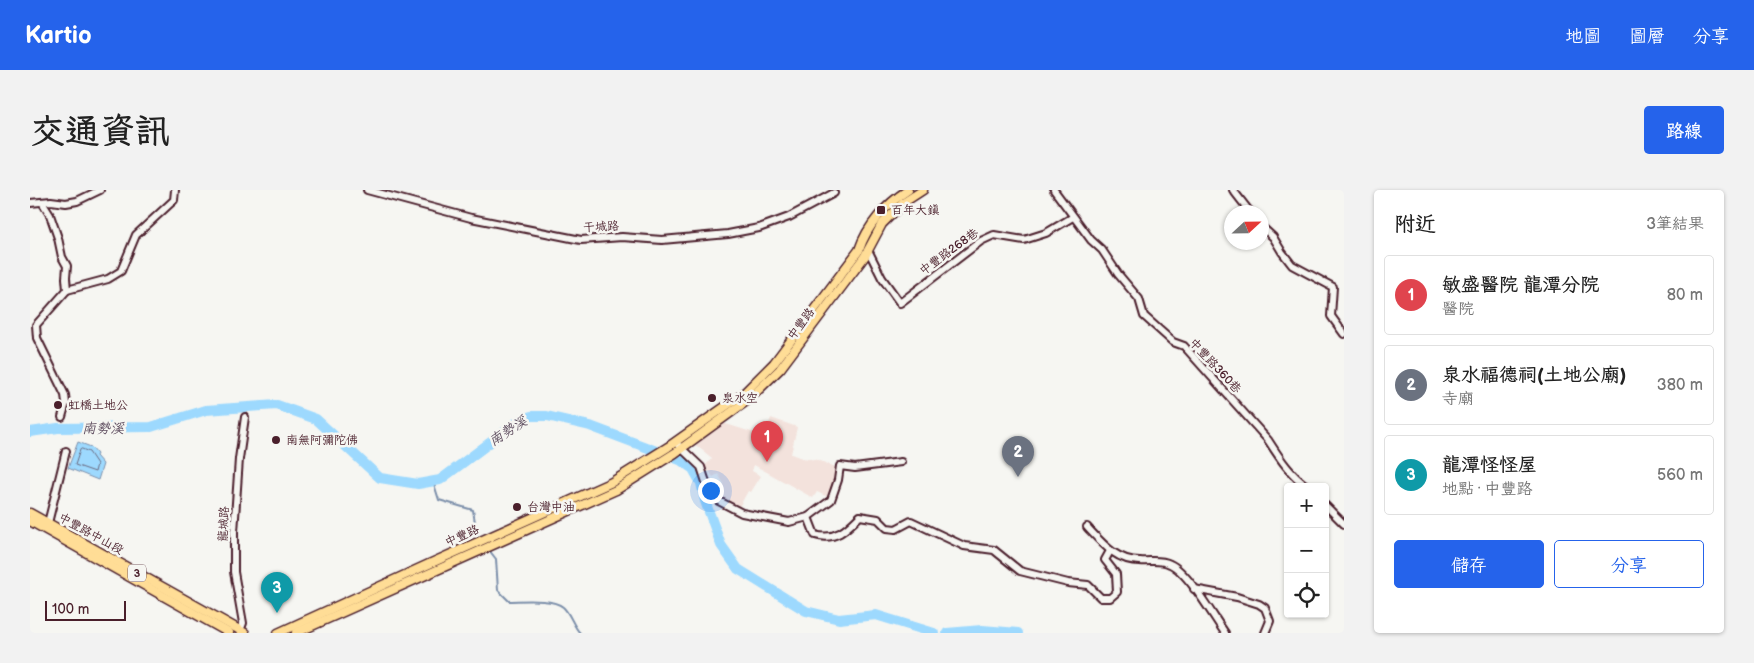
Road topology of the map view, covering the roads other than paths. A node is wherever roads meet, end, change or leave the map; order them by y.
1 (100, 190) edge
2 (175, 190) edge
3 (367, 190) edge
4 (908, 190) edge
5 (923, 190) edge
6 (1054, 190) edge
7 (1234, 190) edge
8 (834, 193) dead end
9 (42, 202) junction
10 (30, 203) edge
11 (1245, 205) edge
12 (1074, 217) junction
13 (1269, 233) edge
14 (868, 250) junction
15 (67, 290) junction
16 (1344, 334) edge
17 (62, 417) dead end
18 (245, 417) dead end
19 (677, 448) junction
20 (66, 451) dead end
21 (901, 462) dead end
22 (1302, 483) edge
23 (1329, 509) edge
24 (30, 513) edge
25 (808, 516) junction
26 (30, 521) edge
27 (523, 522) junction
28 (48, 523) junction
29 (1344, 524) edge
30 (1087, 527) dead end
31 (527, 530) junction
32 (1110, 551) junction
33 (1194, 588) junction
34 (242, 632) edge
35 (229, 633) edge
36 (278, 633) edge
37 (296, 633) edge
38 (1224, 633) edge
39 (1266, 633) edge

1 - 9 street
2 - 15 street
3 - 8 street, 干城路
4 - 19 main road, 中豐路
5 - 14 main road, 中豐路
6 - 12 street, 中豐路360巷
7 - 11 street
9 - 10 street
9 - 15 street
12 - 14 street, 中豐路268巷
12 - 22 street, 中豐路360巷
13 - 16 street
14 - 19 main road, 中豐路
15 - 17 street
18 - 34 street, 龍城路
19 - 25 street
19 - 27 main road, 中豐路
19 - 31 main road, 中豐路
20 - 28 street
21 - 25 street
23 - 29 street
24 - 28 main road, 中豐路中山段 / 3
25 - 32 street
26 - 35 main road, 中豐路中山段 / 3
27 - 31 main road
27 - 36 main road, 中豐路
28 - 34 main road, 中豐路中山段 / 3
30 - 32 street
31 - 37 main road, 中豐路
32 - 33 street
33 - 38 street
33 - 39 street

